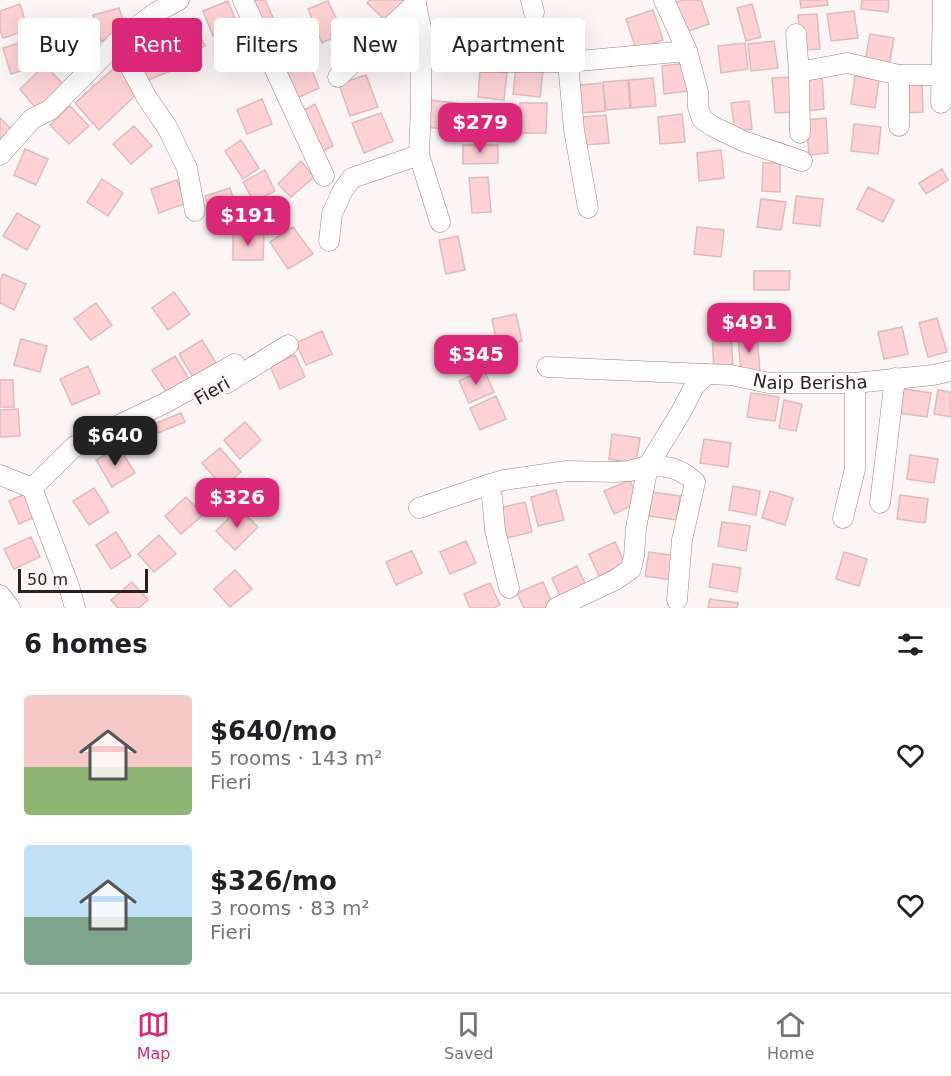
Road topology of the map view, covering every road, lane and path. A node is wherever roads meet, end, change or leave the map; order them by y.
1 (179, 0) edge
2 (243, 0) edge
3 (664, 0) edge
4 (943, 0) edge
5 (415, 1) edge
6 (155, 7) edge
7 (143, 18) edge
8 (796, 34) dead end
9 (112, 47) edge
10 (687, 51) junction
11 (585, 60) edge
12 (133, 72) edge
13 (568, 72) edge
14 (799, 72) junction
15 (899, 75) junction
16 (947, 75) edge
17 (338, 77) dead end
18 (941, 103) dead end
19 (899, 126) dead end
20 (800, 133) dead end
21 (0, 155) edge
22 (419, 156) junction
23 (802, 161) dead end
24 (324, 176) dead end
25 (588, 208) dead end
26 (195, 210) dead end
27 (440, 222) dead end
28 (329, 241) dead end
29 (288, 345) dead end
30 (235, 364) dead end
31 (547, 367) dead end
32 (951, 371) edge
33 (706, 374) junction
34 (895, 378) junction
35 (855, 383) junction
36 (130, 420) junction
37 (648, 466) junction
38 (0, 474) edge
39 (487, 485) junction
40 (32, 488) junction
41 (880, 503) dead end
42 (419, 508) dead end
43 (843, 518) dead end
44 (509, 588) dead end
45 (0, 595) edge
46 (677, 600) dead end
47 (10, 608) edge
48 (75, 608) edge
49 (556, 608) edge

1 - 6 street
2 - 24 street
3 - 10 street
4 - 16 street
5 - 17 street
5 - 22 street
6 - 7 street
8 - 14 street
9 - 21 street
10 - 11 street
10 - 23 street
12 - 26 street
13 - 25 street
14 - 15 street
14 - 20 street
15 - 16 street
15 - 19 street
16 - 18 street
22 - 27 street
22 - 28 street
29 - 36 street, Fieri
30 - 36 street, Fieri
31 - 33 street, Naip Berisha
32 - 34 street, Naip Berisha
33 - 35 street, Naip Berisha
33 - 37 street
34 - 35 street, Naip Berisha
34 - 41 street
35 - 43 street
36 - 40 street, Fieri
37 - 39 street
37 - 46 street
37 - 49 street
38 - 40 street
39 - 42 street
39 - 44 street
40 - 48 street
45 - 47 street

